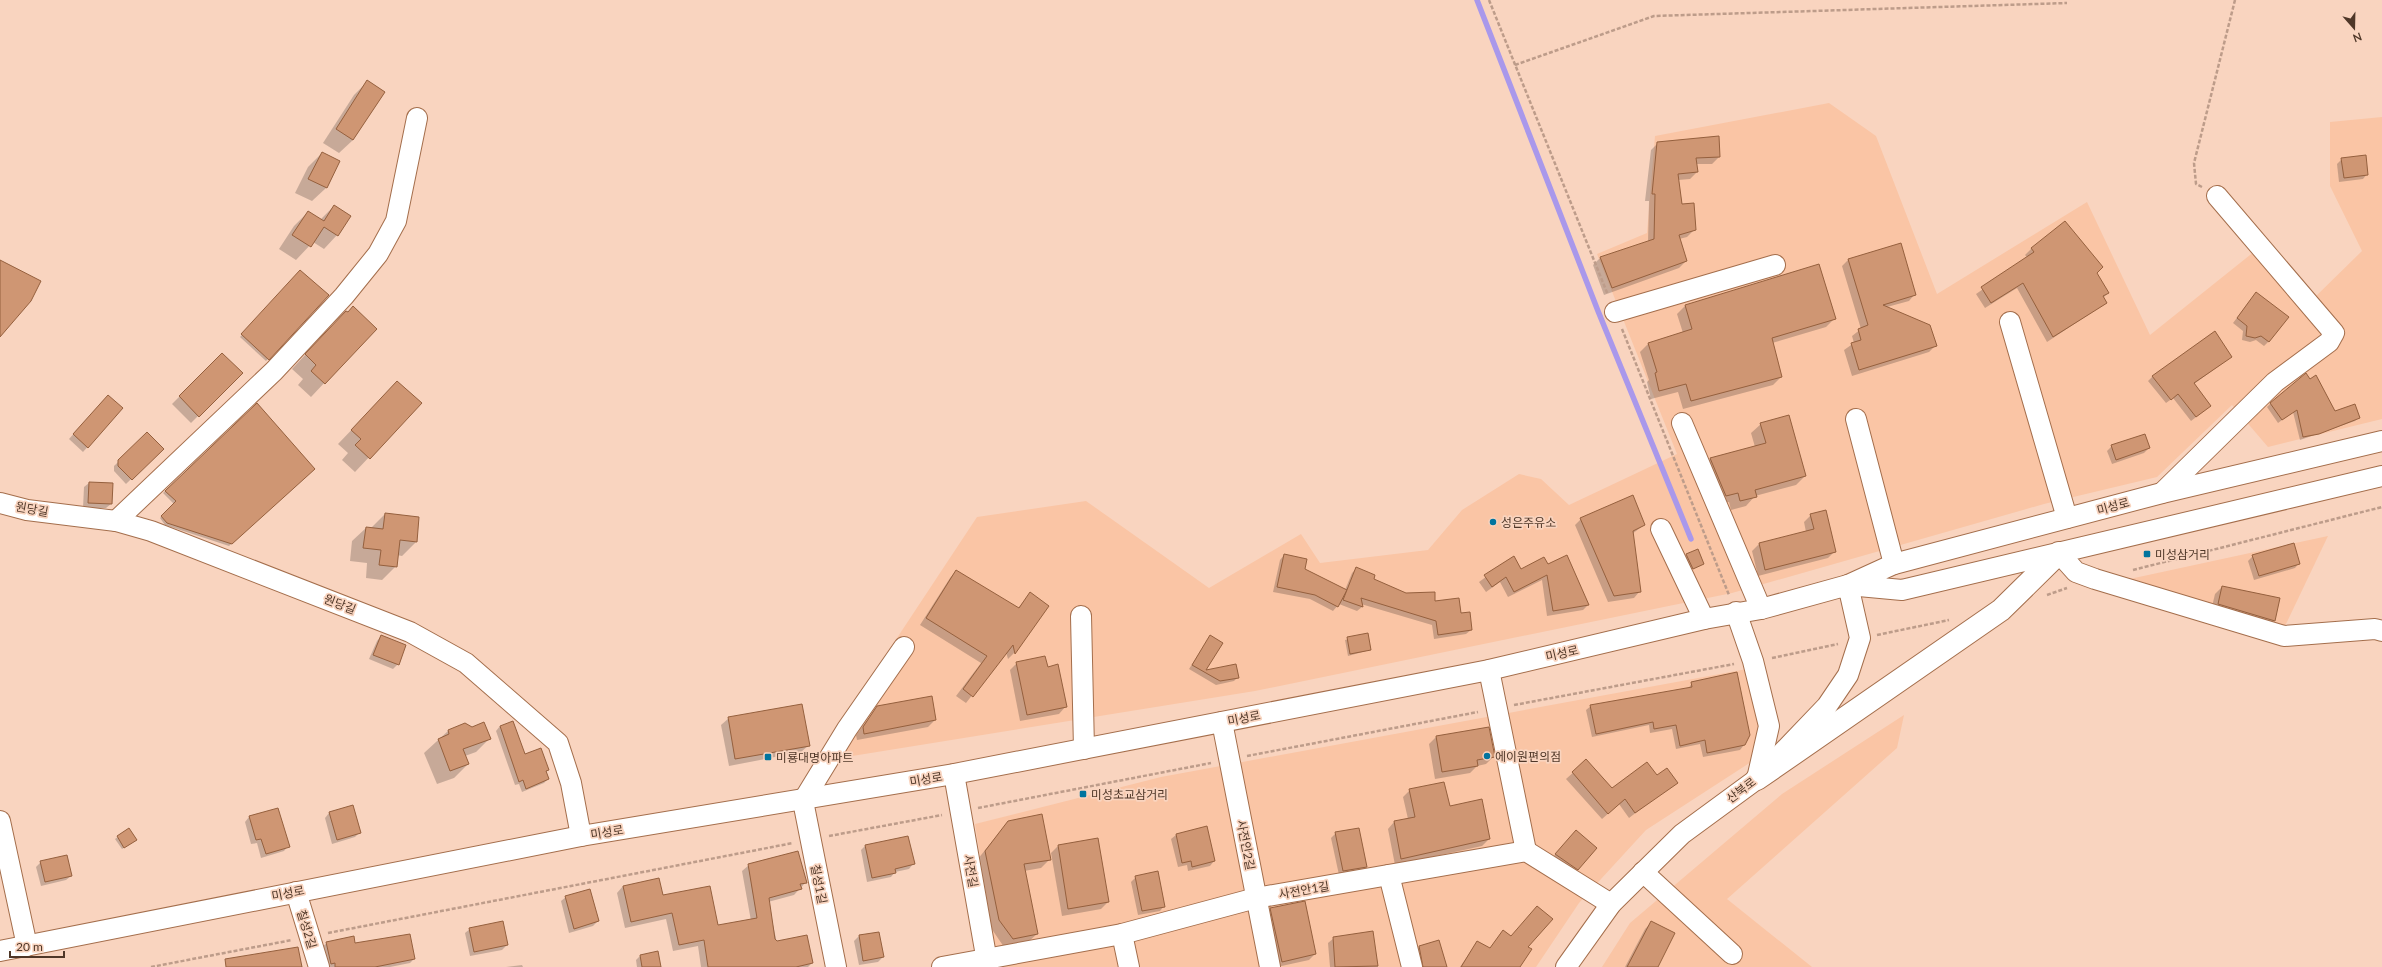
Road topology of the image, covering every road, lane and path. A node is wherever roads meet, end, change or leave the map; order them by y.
1 (2234, 0) edge
2 (2067, 3) dead end
3 (1515, 65) dead end
4 (417, 118) dead end
5 (2217, 196) joint
6 (1776, 265) dead end
7 (1614, 312) dead end
8 (2010, 322) dead end
9 (1856, 419) dead end
10 (1682, 423) dead end
11 (2382, 441) edge
12 (2382, 476) edge
13 (2162, 493) junction
14 (0, 503) edge
15 (2382, 507) edge
16 (2067, 518) junction
17 (116, 521) junction
18 (1661, 529) dead end
19 (2059, 553) junction
20 (1894, 564) junction
21 (2125, 572) dead end
22 (2094, 579) junction
23 (1848, 586) junction
24 (2044, 596) dead end
25 (1761, 609) junction
26 (1736, 612) junction
27 (1081, 616) dead end
28 (1704, 619) junction
29 (1955, 619) dead end
30 (2382, 631) edge
31 (1860, 638) junction
32 (904, 647) dead end
33 (1753, 661) junction
34 (1489, 670) junction
35 (1496, 708) junction
36 (1222, 722) junction
37 (1084, 749) junction
38 (1230, 759) junction
39 (954, 774) junction
40 (1757, 779) junction
41 (803, 801) junction
42 (961, 811) junction
43 (0, 821) edge
44 (581, 836) junction
45 (810, 840) junction
46 (1526, 850) junction
47 (1643, 872) junction
48 (1389, 875) junction
49 (296, 892) junction
50 (1256, 898) junction
51 (1611, 904) junction
52 (1122, 934) junction
53 (310, 936) junction
54 (27, 946) junction
55 (0, 951) edge
56 (1732, 954) dead end
57 (988, 963) edge
58 (1569, 966) edge
59 (151, 967) edge
60 (319, 967) edge
61 (836, 967) edge
62 (942, 967) edge
63 (1130, 967) edge
64 (1270, 967) edge
65 (1412, 967) edge

1 - 5 path
2 - 3 path
4 - 17 street
5 - 13 street
6 - 7 street
8 - 16 street
9 - 20 street
10 - 25 street
11 - 13 street, 미성로
12 - 19 street, 미성로
13 - 16 street, 미성로
14 - 17 street, 원당길
15 - 21 path
16 - 20 street, 미성로
17 - 44 street, 원당길
18 - 28 street
19 - 22 street
19 - 23 street, 미성로
19 - 40 main road
20 - 23 street, 미성로
22 - 24 path
22 - 30 street
23 - 25 street, 미성로
23 - 31 street
25 - 26 street, 미성로
26 - 28 street, 미성로
26 - 33 street
27 - 37 street
28 - 34 street, 미성로
29 - 31 path
31 - 33 path
31 - 40 street, 산북로
32 - 41 street
33 - 35 path
33 - 40 street
34 - 35 street
34 - 36 street, 미성로
35 - 38 path
35 - 46 street
36 - 37 street, 미성로
36 - 38 street, 사전안2길
37 - 39 street, 미성로
38 - 42 path
38 - 50 street, 사전안2길
39 - 41 street, 미성로
39 - 42 street, 사전길
40 - 47 street, 산북로
41 - 44 street, 미성로
41 - 45 street, 칠성1길
42 - 45 path
42 - 57 street, 사전길
43 - 54 street
44 - 49 street, 미성로
45 - 53 path
45 - 61 street, 칠성1길
46 - 48 street, 사전안1길
46 - 51 street
47 - 51 street, 산북로
47 - 56 street
48 - 50 street, 사전안1길
48 - 65 street
49 - 53 street, 칠성2길
49 - 54 street, 미성로
50 - 52 street, 사전안1길
50 - 64 street, 사전안2길
51 - 58 street, 산북로
52 - 57 street, 사전안1길
52 - 63 street
53 - 59 path
53 - 60 street, 칠성2길
54 - 55 street, 미성로
57 - 62 street, 사전안1길

